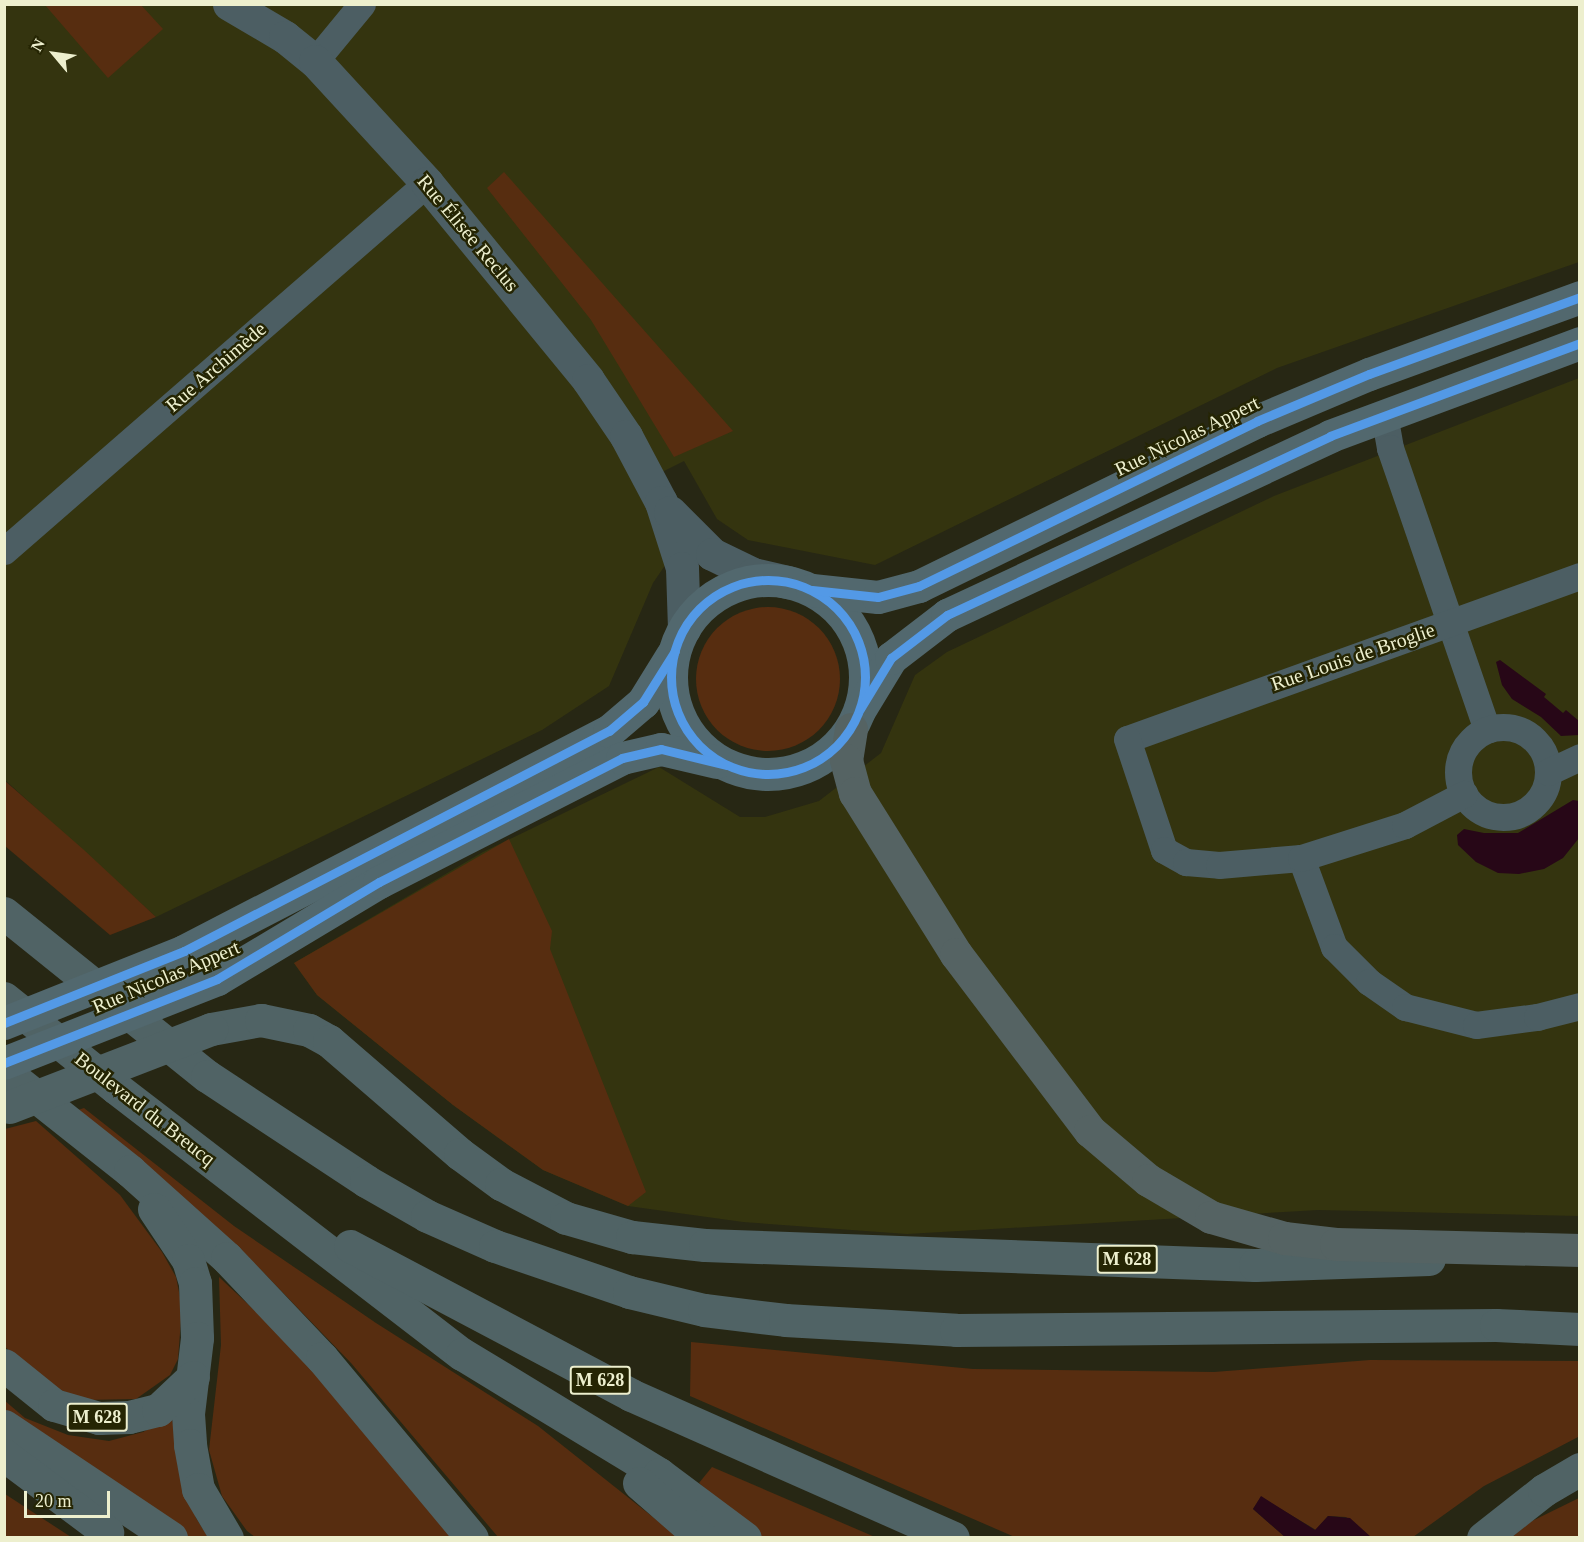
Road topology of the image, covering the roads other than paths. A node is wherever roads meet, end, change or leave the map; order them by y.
1 (229, 4) edge
2 (362, 4) edge
3 (315, 61) junction
4 (427, 183) junction
5 (1580, 297) edge
6 (1580, 343) edge
7 (1384, 414) junction
8 (661, 502) junction
9 (4, 550) edge
10 (1580, 576) edge
11 (800, 586) junction
12 (1451, 623) junction
13 (680, 640) junction
14 (855, 719) junction
15 (1487, 730) junction
16 (1580, 757) edge
17 (726, 765) junction
18 (1548, 772) junction
19 (1464, 794) junction
20 (1301, 858) junction
21 (4, 913) edge
22 (4, 998) edge
23 (1580, 1006) edge
24 (4, 1023) edge
25 (4, 1063) edge
26 (4, 1071) edge
27 (7, 1108) edge
28 (72, 1127) junction
29 (259, 1195) junction
30 (1580, 1250) edge
31 (1548, 1251) junction
32 (1580, 1316) edge
33 (1496, 1325) junction
34 (1580, 1329) edge
35 (4, 1365) edge
36 (193, 1377) junction
37 (565, 1419) junction
38 (4, 1426) edge
39 (4, 1455) edge
40 (1580, 1469) edge
41 (4, 1476) edge
42 (112, 1535) edge
43 (171, 1538) edge
44 (227, 1538) edge
45 (472, 1538) edge
46 (702, 1538) edge
47 (745, 1538) edge
48 (953, 1538) edge
49 (1483, 1538) edge

1 - 3 street, Rue Élisée Reclus
2 - 3 street
3 - 4 street, Rue Élisée Reclus
4 - 8 street, Rue Élisée Reclus
4 - 9 street, Rue Archimède
5 - 11 main road, Rue Nicolas Appert
6 - 7 main road
7 - 12 street
7 - 14 main road
8 - 11 street, Rue Élisée Reclus
8 - 13 street, Rue Élisée Reclus
10 - 12 street, Rue Louis de Broglie
11 - 13 main road
11 - 14 main road
12 - 15 street
12 - 20 street, Rue Louis de Broglie
13 - 17 main road
13 - 24 main road, Rue Nicolas Appert, bridge
14 - 17 main road
14 - 31 highway
15 - 18 street
15 - 19 street
16 - 18 street
17 - 25 main road, Rue Nicolas Appert, bridge
18 - 19 street
19 - 20 street
20 - 23 street
21 - 33 highway
22 - 29 highway, Boulevard du Breucq / M 628
26 - 28 highway
27 - 31 highway, M 628, bridge
28 - 36 highway
28 - 45 highway
29 - 37 highway, M 628
29 - 48 highway, M 628
30 - 31 highway, M 628
32 - 33 highway
33 - 34 highway
35 - 36 highway, M 628
36 - 44 highway
37 - 46 highway, M 628
37 - 47 highway, M 628
38 - 43 highway
39 - 42 highway
40 - 49 highway
41 - 42 highway

